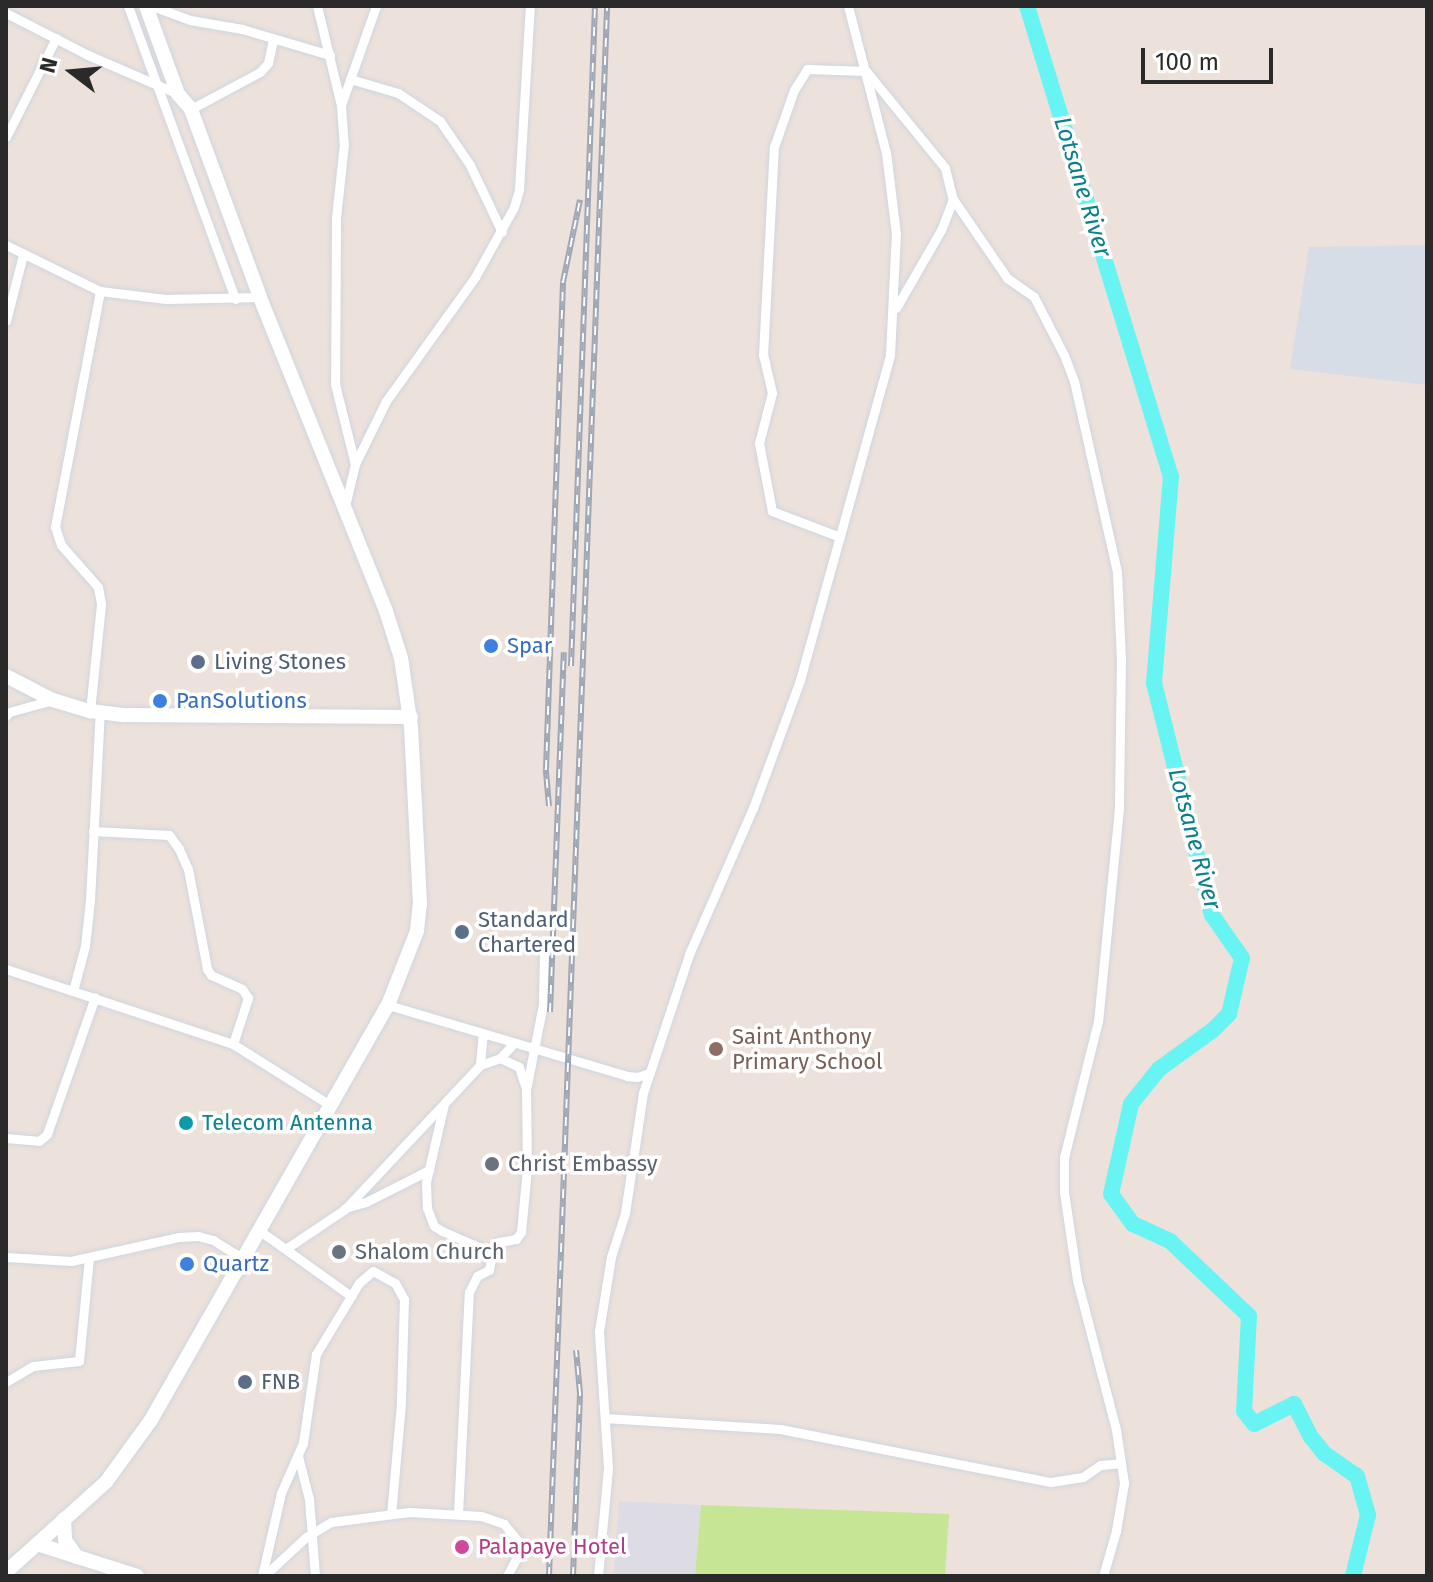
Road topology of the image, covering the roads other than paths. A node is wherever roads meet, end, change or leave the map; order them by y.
1 (128, 6) edge
2 (149, 6) edge
3 (317, 6) edge
4 (376, 6) edge
5 (530, 6) edge
6 (848, 6) edge
7 (6, 13) edge
8 (56, 38) junction
9 (273, 39) junction
10 (330, 55) junction
11 (866, 71) junction
12 (350, 79) junction
13 (156, 84) junction
14 (178, 94) junction
15 (341, 105) junction
16 (191, 109) junction
17 (6, 137) edge
18 (953, 199) junction
19 (502, 232) junction
20 (6, 245) edge
21 (23, 255) junction
22 (100, 291) junction
23 (260, 297) junction
24 (235, 299) junction
25 (895, 311) junction
26 (6, 321) edge
27 (355, 464) junction
28 (344, 510) junction
29 (840, 537) junction
30 (6, 676) edge
31 (53, 700) junction
32 (95, 712) junction
33 (6, 716) edge
34 (411, 717) junction
35 (93, 831) junction
36 (544, 952) dead end
37 (6, 969) edge
38 (73, 991) junction
39 (95, 997) junction
40 (388, 1005) junction
41 (483, 1033) junction
42 (233, 1044) junction
43 (513, 1044) junction
44 (535, 1050) junction
45 (500, 1058) junction
46 (480, 1065) junction
47 (649, 1073) junction
48 (526, 1090) junction
49 (445, 1103) junction
50 (330, 1105) junction
51 (6, 1138) edge
52 (429, 1170) junction
53 (345, 1209) junction
54 (260, 1231) junction
55 (287, 1248) junction
56 (492, 1253) junction
57 (6, 1257) edge
58 (89, 1258) junction
59 (244, 1259) junction
60 (351, 1296) junction
61 (6, 1382) edge
62 (605, 1418) junction
63 (298, 1456) junction
64 (1121, 1463) junction
65 (391, 1514) junction
66 (458, 1514) junction
67 (64, 1519) junction
68 (312, 1533) junction
69 (37, 1544) junction
70 (78, 1558) junction
71 (6, 1572) edge
72 (137, 1576) edge
73 (263, 1576) edge
74 (315, 1576) edge
75 (507, 1576) edge
76 (598, 1576) edge
77 (1103, 1576) edge

1 - 13 street
2 - 9 street
2 - 14 street
3 - 10 street
4 - 12 street
5 - 19 street
6 - 11 street
7 - 8 street
8 - 13 street
8 - 17 street
9 - 10 street
9 - 16 street
10 - 15 street
11 - 18 street
11 - 25 street
11 - 29 street
12 - 15 street
12 - 19 street
13 - 14 street
13 - 24 street
14 - 16 street
15 - 27 street
16 - 23 street
18 - 25 street
18 - 64 street
19 - 27 street
20 - 21 street
21 - 22 street
21 - 26 street
22 - 24 street
22 - 32 street
23 - 24 street
23 - 28 street
25 - 29 street
27 - 28 street
28 - 34 street
29 - 47 street
30 - 31 street
31 - 32 street
31 - 33 street
32 - 34 street
32 - 35 street
34 - 40 street
35 - 38 street
35 - 42 street
36 - 44 street
37 - 38 street
38 - 39 street
39 - 42 street
39 - 51 street
40 - 41 street
40 - 50 street
41 - 43 street
41 - 46 street
42 - 50 street
43 - 44 street
43 - 45 street
44 - 47 street
44 - 48 street
45 - 46 street
45 - 48 street
46 - 49 street
47 - 62 street
48 - 56 street
49 - 52 street
49 - 53 street
50 - 54 street
52 - 53 street
52 - 56 street
53 - 55 street
54 - 55 street
54 - 59 street
55 - 60 street
56 - 66 street
57 - 58 street
58 - 59 street
58 - 61 street
59 - 67 street
60 - 63 street
60 - 65 street
62 - 64 street
62 - 76 street
63 - 68 street
63 - 73 street
64 - 77 street
65 - 66 street
65 - 68 street
66 - 75 street
67 - 69 street
67 - 70 street
68 - 73 street
68 - 74 street
69 - 70 street
69 - 71 street
70 - 72 street

